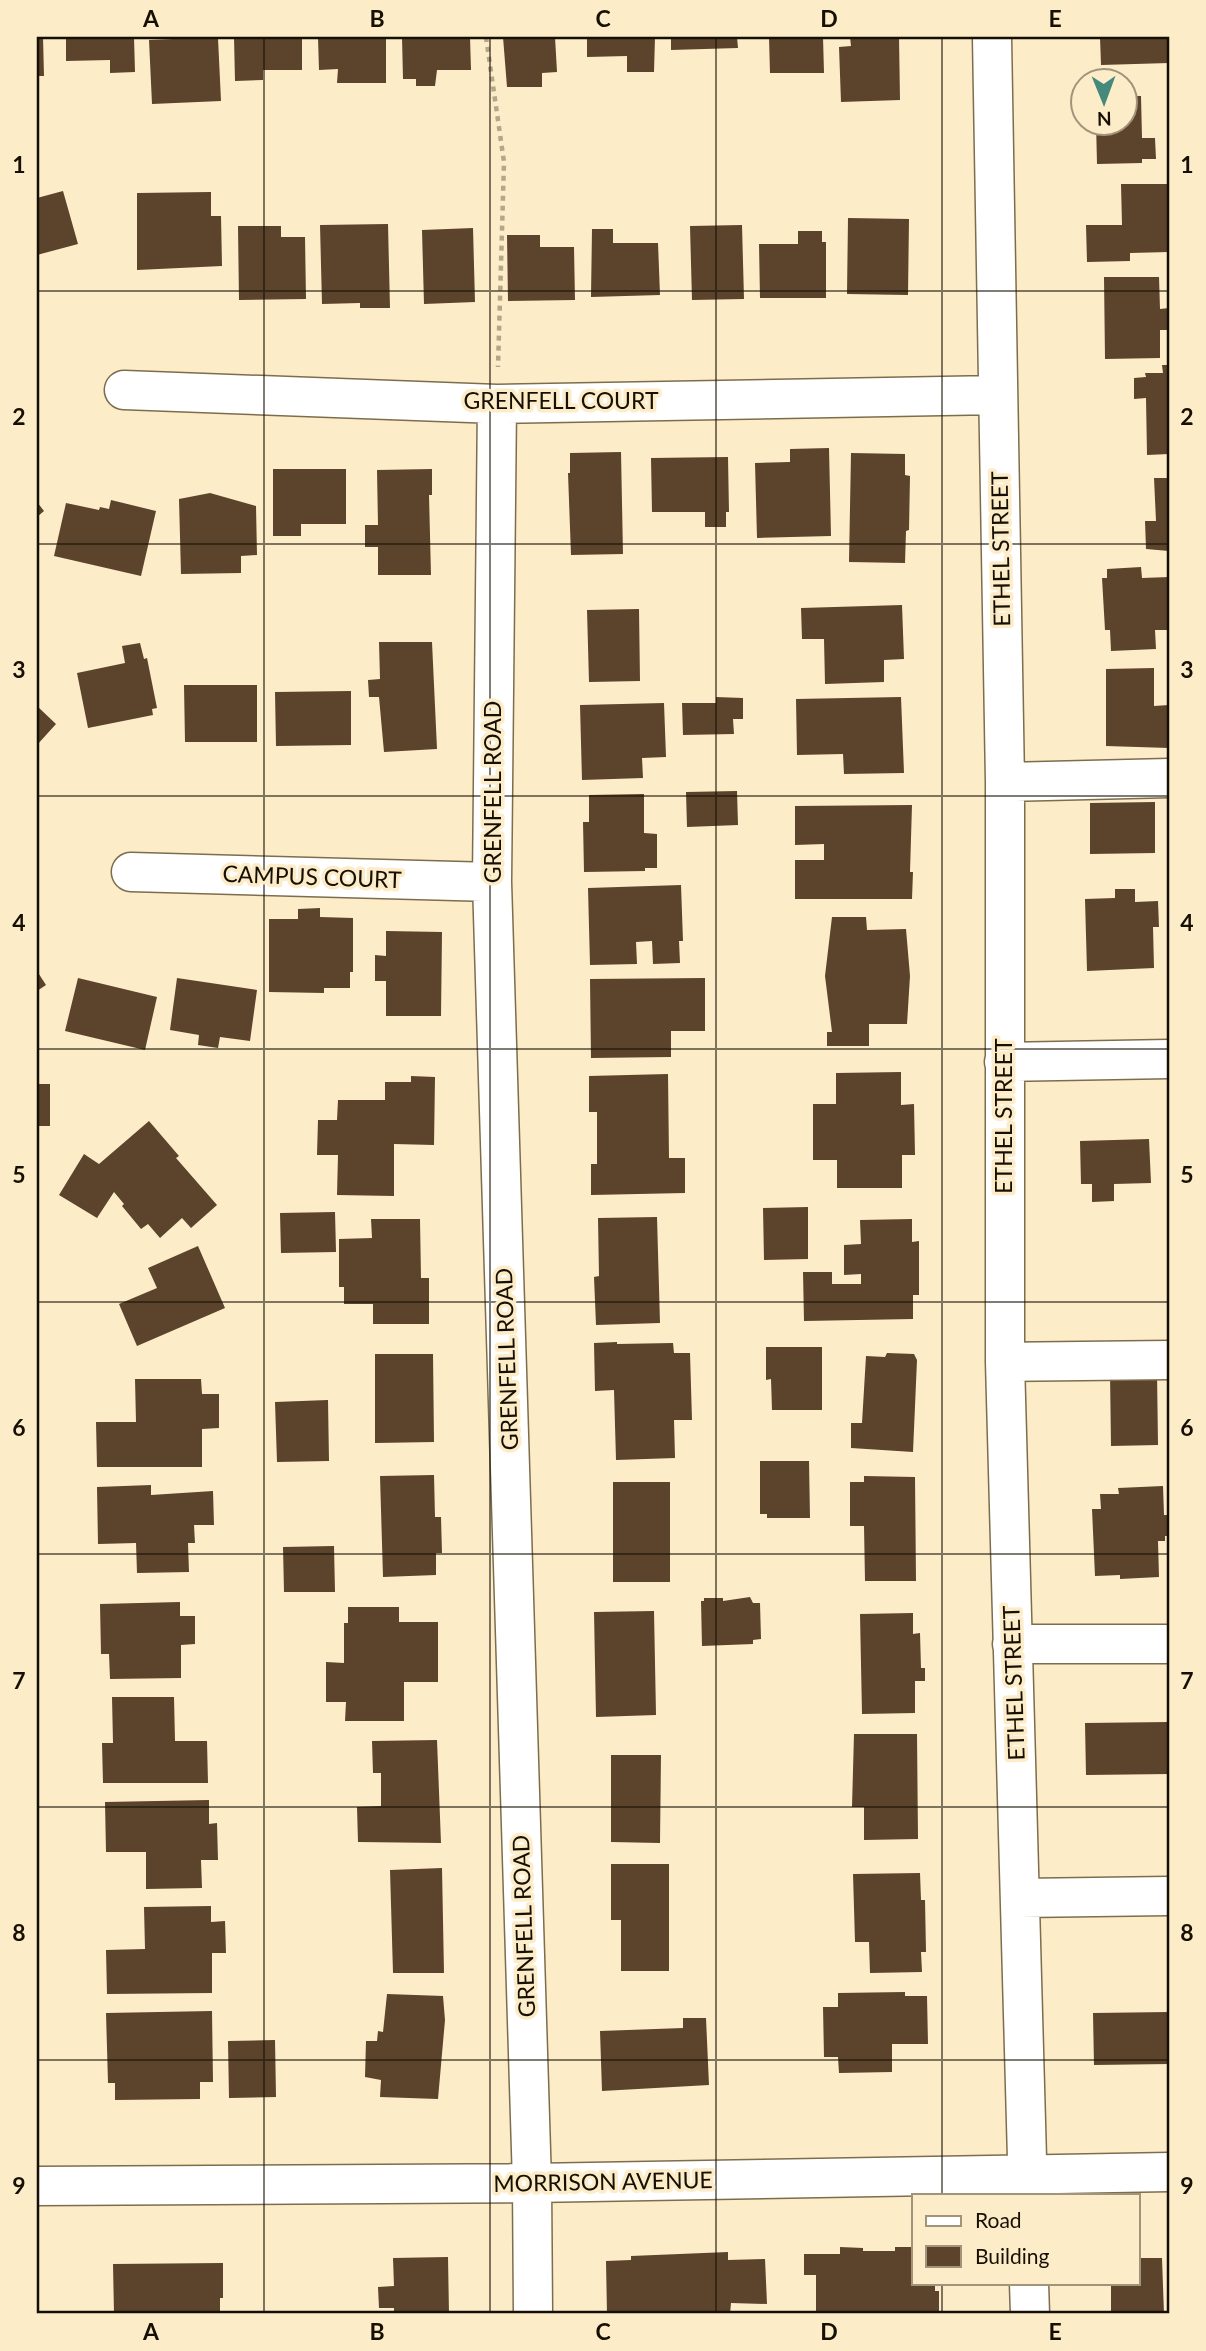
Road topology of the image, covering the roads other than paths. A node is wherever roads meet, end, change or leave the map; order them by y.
1 (992, 37) edge
2 (124, 390) dead end
3 (998, 395) junction
4 (497, 404) junction
5 (1169, 778) edge
6 (1004, 782) junction
7 (131, 872) dead end
8 (492, 882) junction
9 (1169, 1059) edge
10 (1004, 1062) junction
11 (1169, 1360) edge
12 (1005, 1362) junction
13 (1012, 1644) junction
14 (1169, 1644) edge
15 (1169, 1896) edge
16 (1021, 1898) junction
17 (1169, 2172) edge
18 (532, 2183) junction
19 (1028, 2184) edge
20 (37, 2186) edge
21 (1029, 2284) edge
22 (533, 2314) edge
23 (1030, 2314) edge

1 - 3 street, ETHEL STREET
2 - 4 street, GRENFELL COURT
3 - 4 street, GRENFELL COURT
3 - 6 street, ETHEL STREET
4 - 8 street, GRENFELL ROAD
5 - 6 street
6 - 10 street, ETHEL STREET
7 - 8 street, CAMPUS COURT
8 - 18 street, GRENFELL ROAD
9 - 10 street
10 - 12 street, ETHEL STREET
11 - 12 street
12 - 13 street, ETHEL STREET
13 - 14 street
13 - 16 street, ETHEL STREET
15 - 16 street
16 - 19 street, ETHEL STREET
17 - 19 street, MORRISON AVENUE
18 - 19 street, MORRISON AVENUE
18 - 20 street, MORRISON AVENUE
18 - 22 street, GRENFELL ROAD
21 - 23 street

